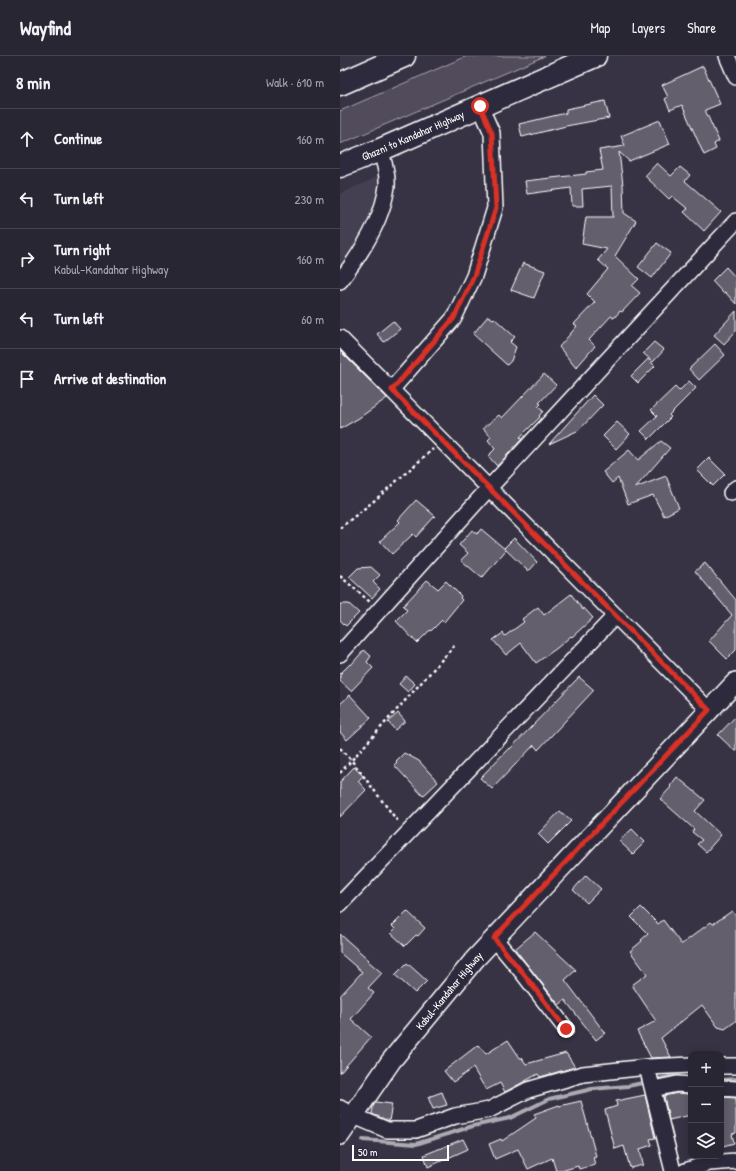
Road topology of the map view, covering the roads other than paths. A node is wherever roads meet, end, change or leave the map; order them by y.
1 (404, 56) edge
2 (595, 56) edge
3 (727, 56) edge
4 (736, 77) edge
5 (340, 84) edge
6 (480, 106) junction
7 (380, 150) junction
8 (340, 166) edge
9 (736, 221) edge
10 (340, 281) edge
11 (340, 338) edge
12 (392, 390) junction
13 (489, 488) junction
14 (616, 616) junction
15 (340, 654) edge
16 (736, 682) edge
17 (709, 710) junction
18 (340, 904) edge
19 (494, 938) junction
20 (566, 1029) dead end
21 (688, 1065) edge
22 (724, 1066) edge
23 (736, 1066) edge
24 (648, 1070) junction
25 (688, 1085) edge
26 (724, 1088) edge
27 (653, 1089) junction
28 (736, 1089) edge
29 (347, 1112) edge
30 (340, 1135) edge
31 (736, 1161) edge
32 (673, 1171) edge
33 (685, 1171) edge

1 - 5 highway
2 - 6 highway, Ghazni to Kandahar Highway
3 - 4 street
6 - 7 highway, Ghazni to Kandahar Highway
6 - 12 street
7 - 8 highway, Ghazni to Kandahar Highway
7 - 10 street
9 - 13 street
11 - 12 street
12 - 13 street
13 - 14 street
13 - 15 street
14 - 17 street
14 - 18 street
16 - 17 main road, Kabul–Kandahar Highway
17 - 19 main road, Kabul–Kandahar Highway
19 - 20 street
19 - 29 main road, Kabul–Kandahar Highway
21 - 24 street
22 - 23 street
24 - 27 street
24 - 29 street
25 - 27 street
26 - 28 street
27 - 32 street
29 - 30 main road, Kabul–Kandahar Highway
31 - 33 street

